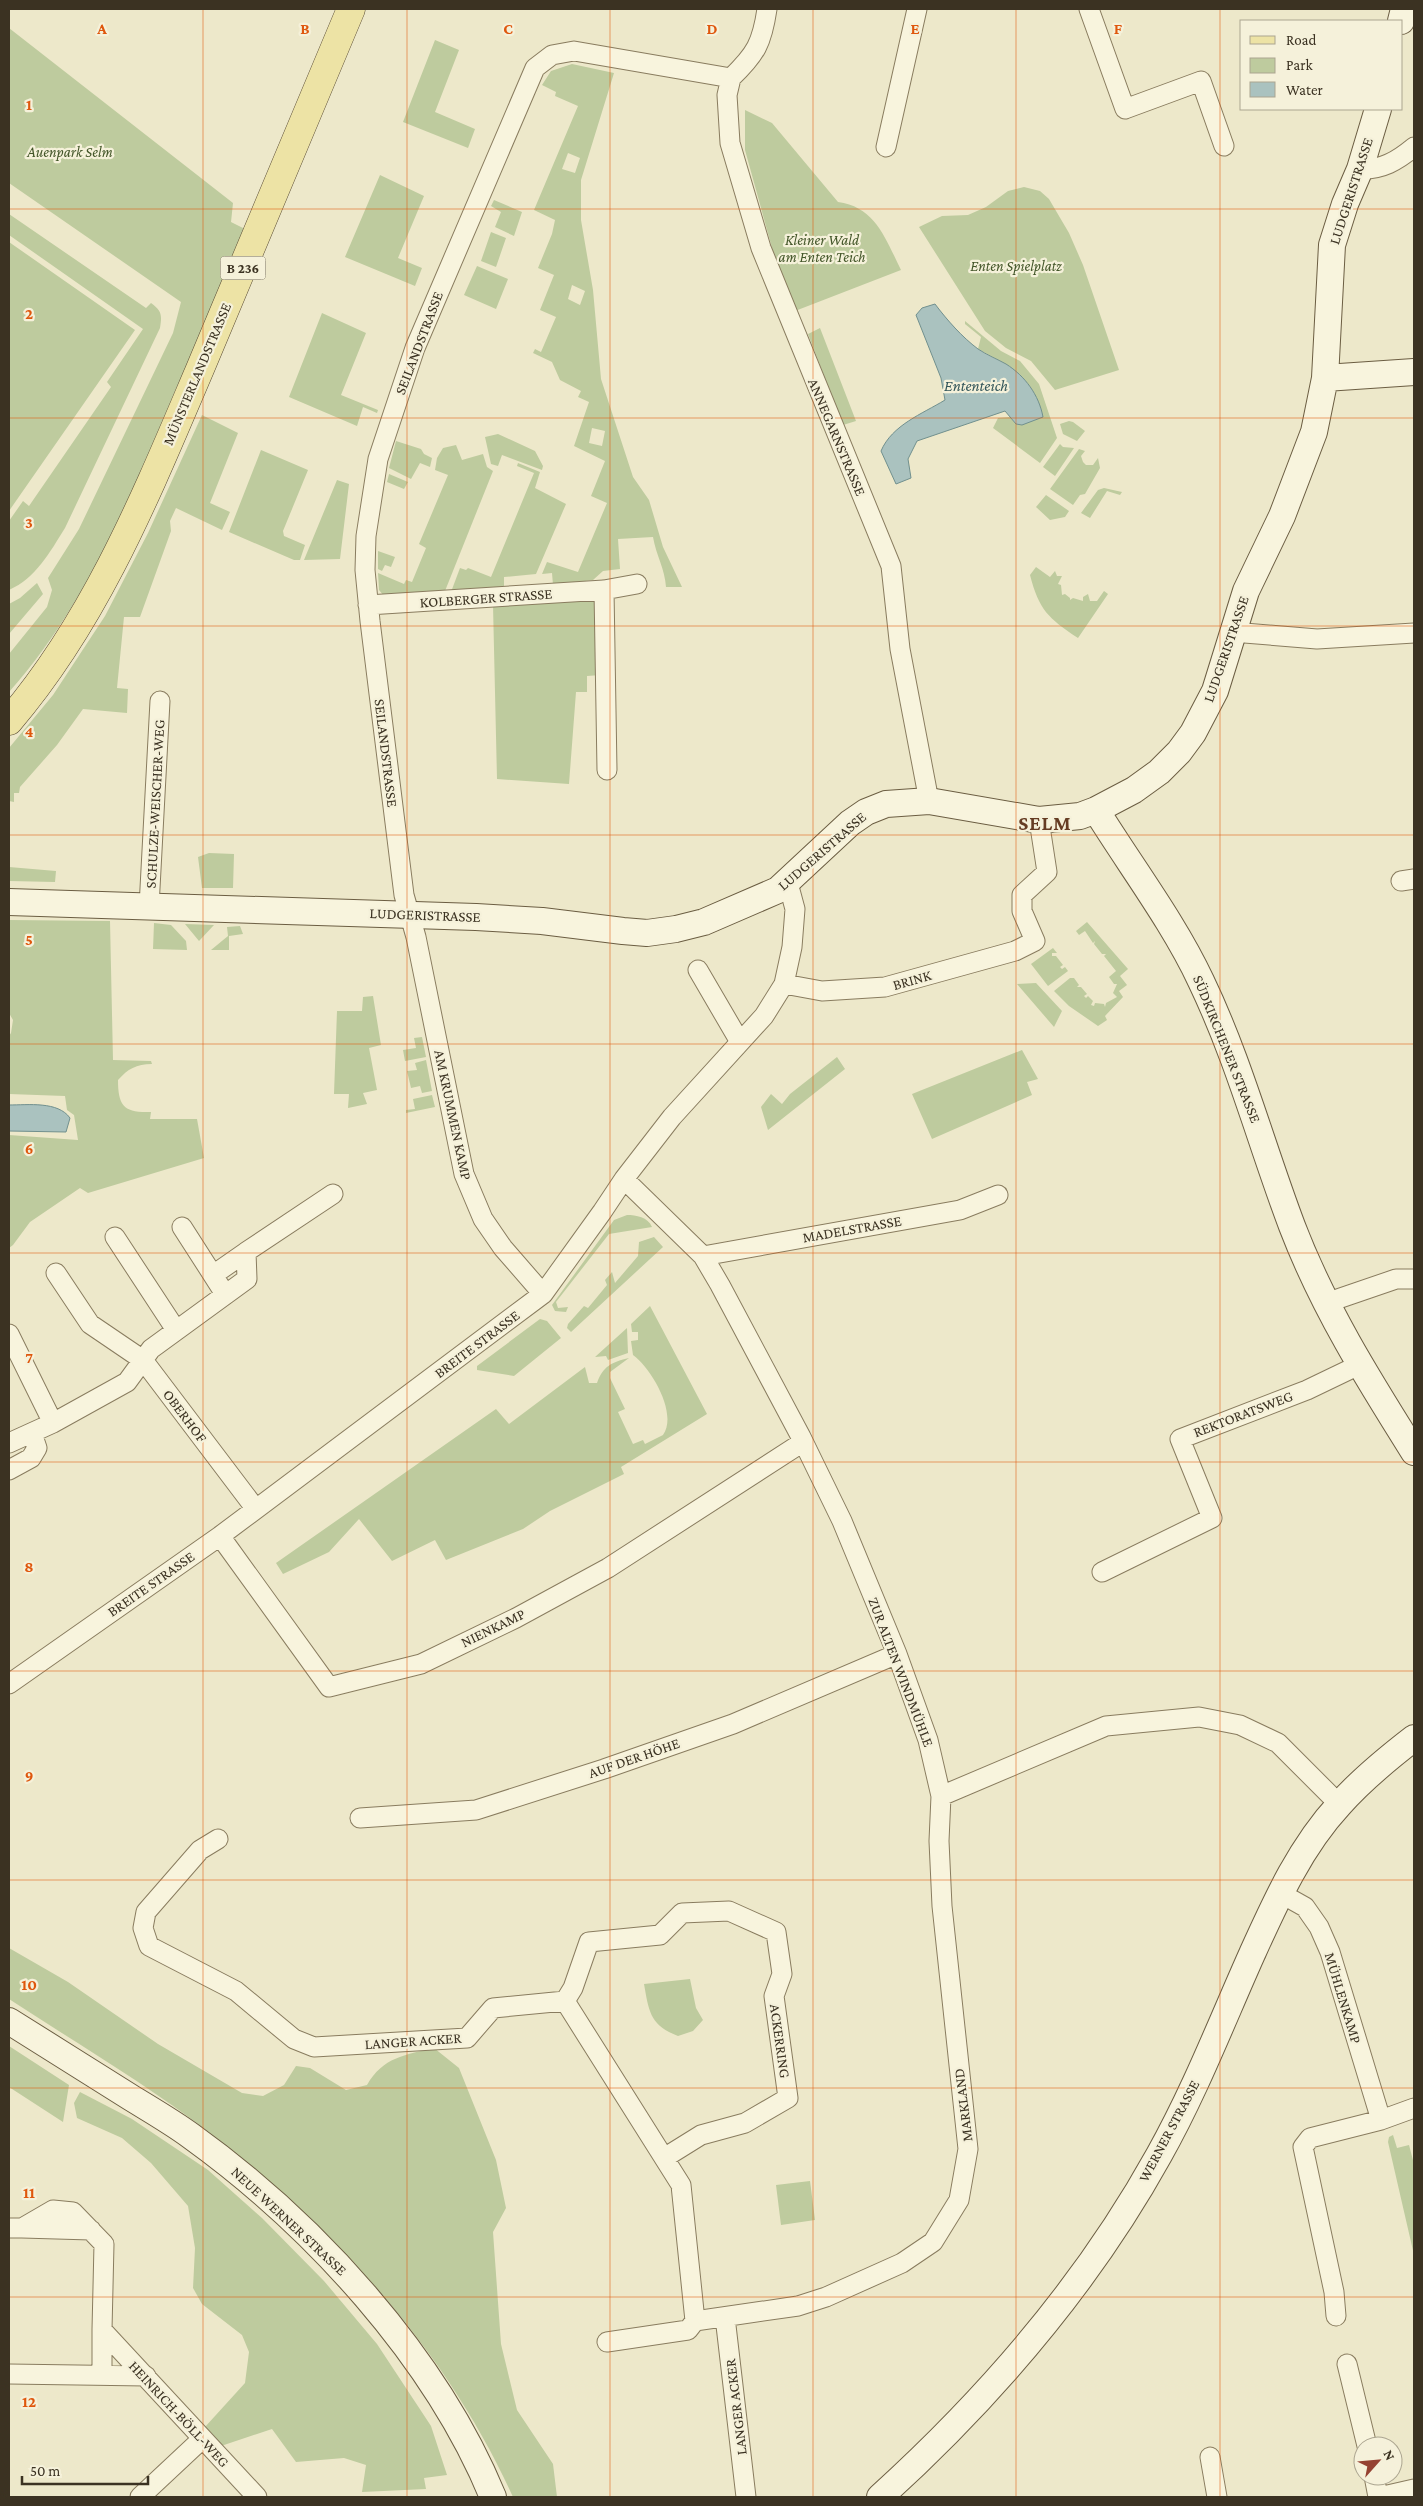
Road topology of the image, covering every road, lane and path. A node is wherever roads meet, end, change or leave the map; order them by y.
1 (351, 9) edge
2 (767, 9) edge
3 (916, 9) edge
4 (1089, 9) edge
5 (731, 78) junction
6 (1378, 110) edge
7 (1224, 146) dead end
8 (886, 147) dead end
9 (1414, 147) edge
10 (1360, 170) junction
11 (1414, 372) edge
12 (1325, 378) junction
13 (638, 584) dead end
14 (604, 590) junction
15 (368, 605) junction
16 (1232, 632) junction
17 (1414, 632) edge
18 (160, 701) dead end
19 (9, 722) edge
20 (607, 770) dead end
21 (929, 801) junction
22 (1096, 810) junction
23 (1039, 820) junction
24 (788, 883) junction
25 (9, 902) edge
26 (149, 907) junction
27 (408, 914) junction
28 (698, 970) dead end
29 (784, 984) junction
30 (740, 1042) junction
31 (624, 1178) junction
32 (333, 1194) dead end
33 (998, 1195) dead end
34 (182, 1227) dead end
35 (115, 1237) dead end
36 (246, 1252) junction
37 (704, 1256) junction
38 (56, 1273) dead end
39 (213, 1275) junction
40 (1414, 1279) edge
41 (225, 1294) junction
42 (543, 1294) junction
43 (1326, 1303) junction
44 (176, 1330) junction
45 (9, 1334) edge
46 (143, 1360) junction
47 (1360, 1365) junction
48 (127, 1382) junction
49 (160, 1384) junction
50 (53, 1423) junction
51 (32, 1433) junction
52 (803, 1442) junction
53 (9, 1443) edge
54 (1414, 1452) edge
55 (9, 1470) edge
56 (256, 1508) junction
57 (220, 1536) junction
58 (1102, 1572) dead end
59 (897, 1654) junction
60 (9, 1684) edge
61 (1414, 1738) edge
62 (941, 1796) junction
63 (1339, 1804) junction
64 (360, 1818) dead end
65 (218, 1839) dead end
66 (1280, 1892) junction
67 (565, 2001) junction
68 (9, 2021) edge
69 (1414, 2108) edge
70 (1380, 2120) junction
71 (664, 2158) junction
72 (15, 2228) edge
73 (1336, 2316) dead end
74 (725, 2317) junction
75 (695, 2321) junction
76 (102, 2330) junction
77 (607, 2342) dead end
78 (1347, 2364) dead end
79 (9, 2374) edge
80 (102, 2375) junction
81 (146, 2376) junction
82 (1364, 2436) edge
83 (202, 2439) junction
84 (1210, 2458) dead end
85 (1414, 2489) edge
86 (140, 2497) edge
87 (257, 2497) edge
88 (493, 2497) edge
89 (746, 2497) edge
90 (880, 2497) edge
91 (1217, 2497) edge
92 (1379, 2497) edge

1 - 19 main road, MÜNSTERLANDSTRASSE / B 236
2 - 5 street
3 - 8 street
4 - 7 street
5 - 15 street, SEILANDSTRASSE
5 - 21 street, ANNEGARNSTRASSE
6 - 10 street, LUDGERISTRASSE
9 - 10 street
10 - 12 street, LUDGERISTRASSE
11 - 12 street
12 - 16 street, LUDGERISTRASSE
13 - 14 street, KOLBERGER STRASSE
14 - 15 street, KOLBERGER STRASSE
14 - 20 street
15 - 27 street, SEILANDSTRASSE
16 - 17 street
16 - 22 street, LUDGERISTRASSE
18 - 26 street, SCHULZE-WEISCHER-WEG
21 - 23 street, LUDGERISTRASSE
21 - 24 street, LUDGERISTRASSE
22 - 23 street, LUDGERISTRASSE
22 - 43 street, SÜDKIRCHENER STRASSE
23 - 29 street, BRINK
24 - 27 street, LUDGERISTRASSE
24 - 29 street, BREITE STRASSE
25 - 26 street, LUDGERISTRASSE
26 - 27 street, LUDGERISTRASSE
27 - 42 street, AM KRUMMEN KAMP
28 - 30 street
29 - 30 street, BREITE STRASSE
30 - 31 street, BREITE STRASSE
31 - 37 street, ZUR ALTEN WINDMÜHLE
31 - 42 street, BREITE STRASSE
32 - 36 street
33 - 37 street, MADELSTRASSE
34 - 39 street
35 - 44 street
36 - 39 street
36 - 41 street
37 - 52 street, ZUR ALTEN WINDMÜHLE
38 - 46 street
39 - 41 street
40 - 43 street
41 - 44 street
42 - 56 street, BREITE STRASSE
43 - 47 street, SÜDKIRCHENER STRASSE
44 - 46 street
45 - 50 street
46 - 48 street
46 - 49 street, OBERHOF
47 - 54 street, SÜDKIRCHENER STRASSE
47 - 58 street, REKTORATSWEG
48 - 49 street
48 - 50 street
49 - 56 street, OBERHOF
50 - 51 street
51 - 53 street
51 - 55 street
52 - 57 street, NIENKAMP
52 - 59 street, ZUR ALTEN WINDMÜHLE
56 - 57 street, BREITE STRASSE
57 - 60 street, BREITE STRASSE
59 - 62 street, ZUR ALTEN WINDMÜHLE
59 - 64 street, AUF DER HÖHE
61 - 63 street, WERNER STRASSE
62 - 63 street
62 - 74 street, MARKLAND
63 - 66 street, WERNER STRASSE
65 - 67 street, LANGER ACKER
66 - 70 street, MÜHLENKAMP
66 - 90 street, WERNER STRASSE
67 - 71 street
67 - 71 street, ACKERRING
68 - 88 street, NEUE WERNER STRASSE
69 - 70 street
70 - 73 street
71 - 75 street
72 - 76 street
74 - 75 street, MARKLAND
74 - 89 street, LANGER ACKER
75 - 77 street
76 - 80 street
76 - 81 street, HEINRICH-BÖLL-WEG
78 - 82 street
79 - 80 street
80 - 81 street
81 - 83 street, HEINRICH-BÖLL-WEG
83 - 86 street
83 - 87 street, HEINRICH-BÖLL-WEG
84 - 91 street
85 - 92 street

